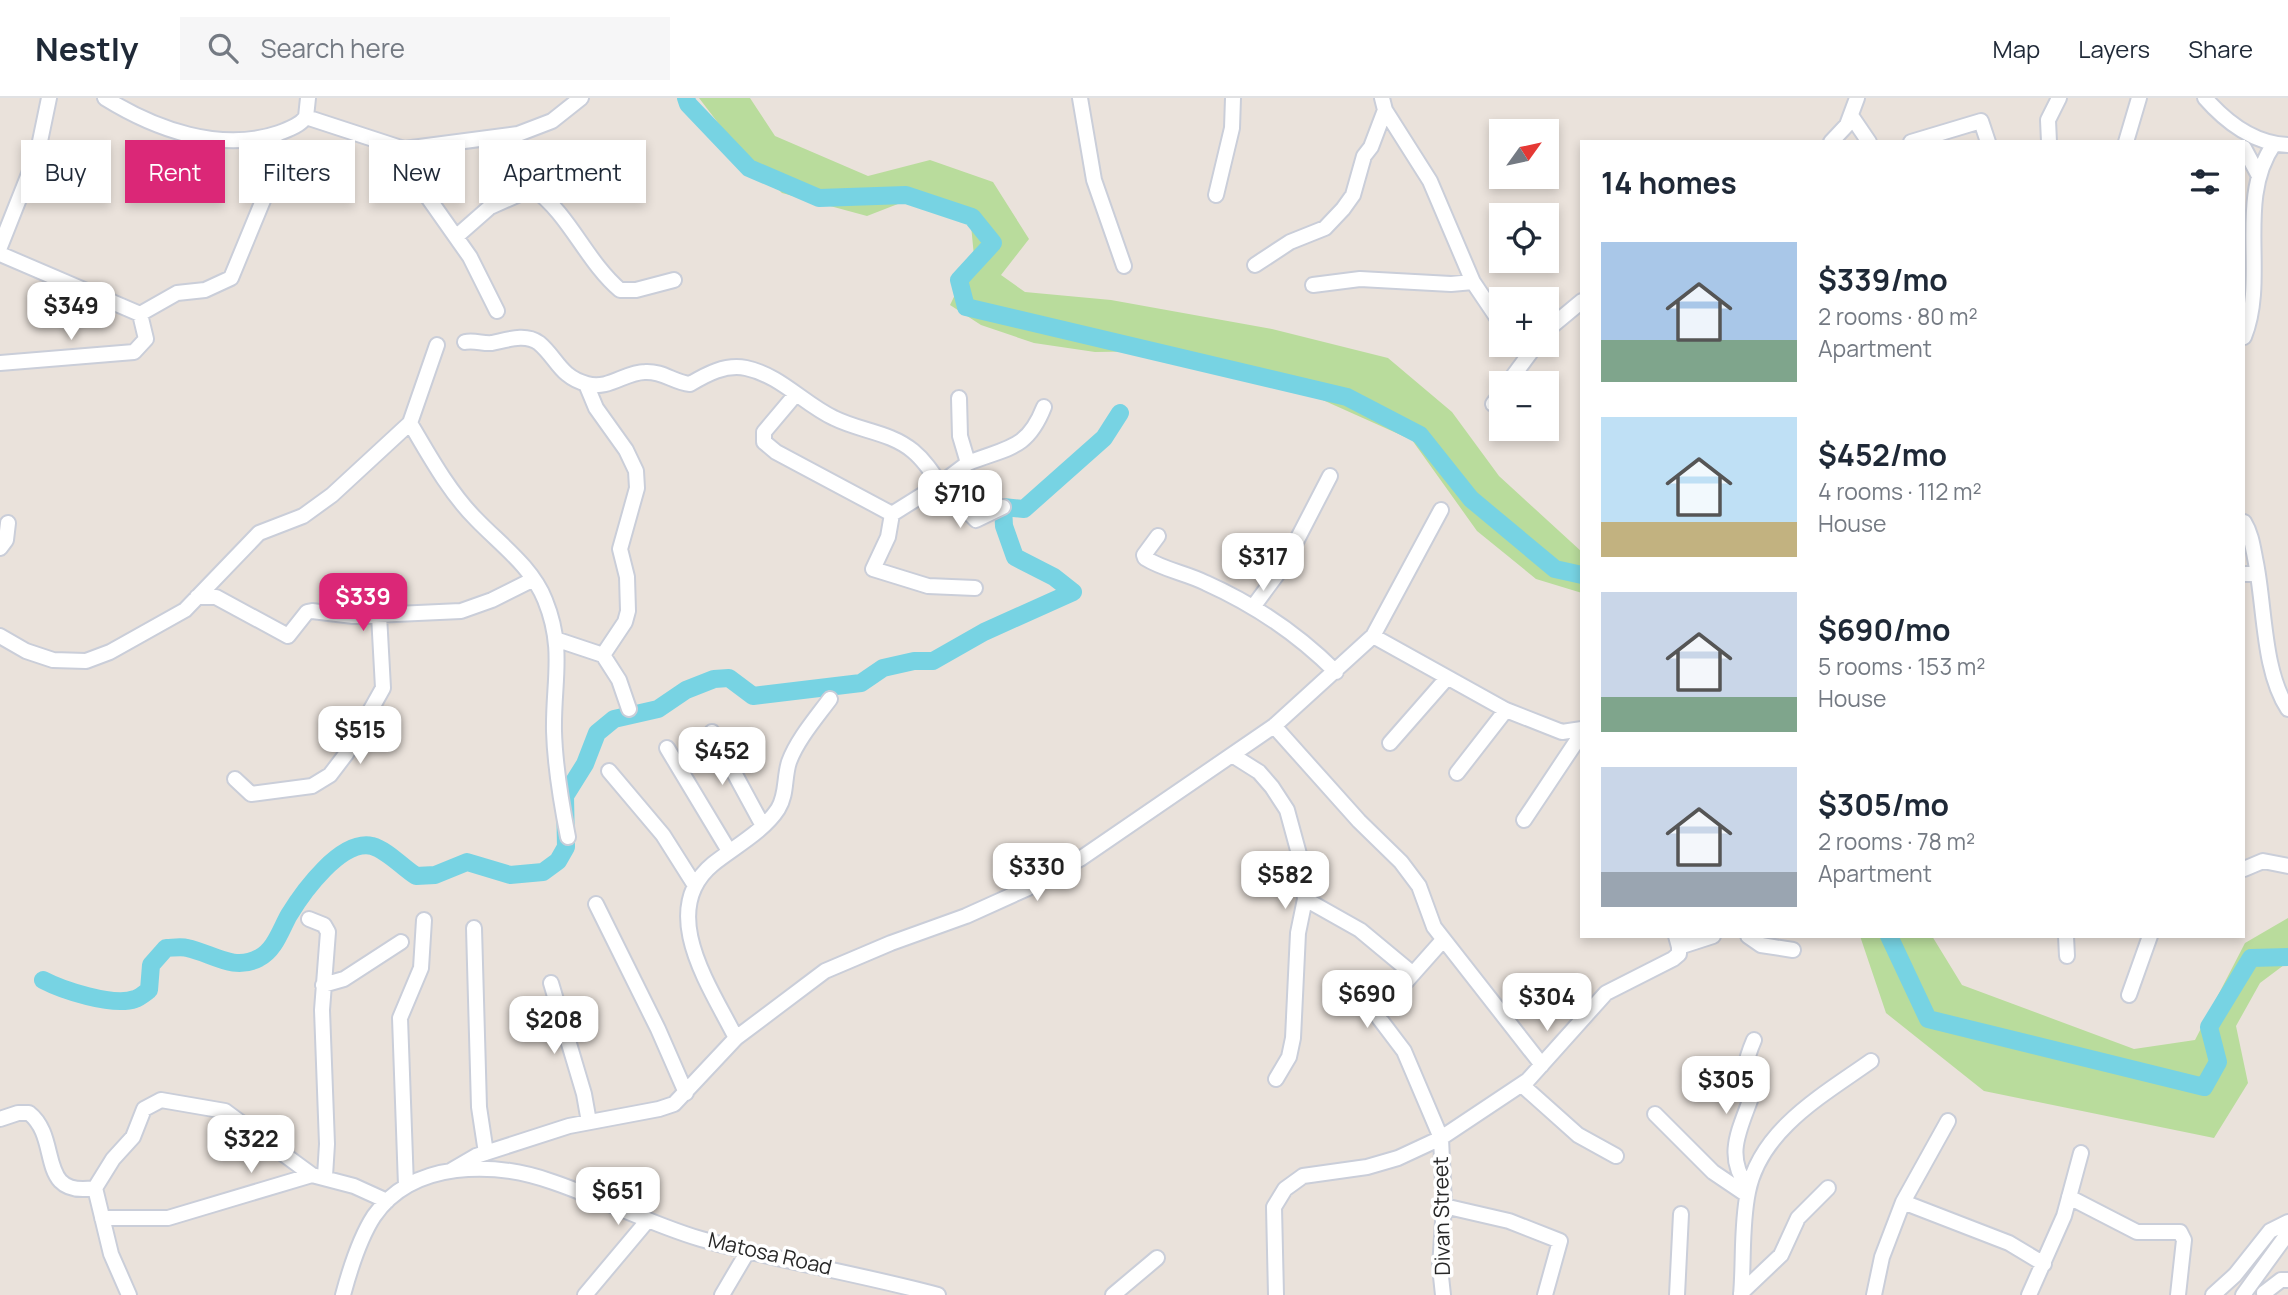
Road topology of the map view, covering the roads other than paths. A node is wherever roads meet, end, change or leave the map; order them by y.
1 (49, 98) edge
2 (106, 98) edge
3 (308, 98) edge
4 (581, 98) edge
5 (1080, 98) edge
6 (1233, 98) edge
7 (1857, 98) edge
8 (2059, 98) edge
9 (2139, 98) edge
10 (2205, 98) edge
11 (1383, 104) edge
12 (306, 117) junction
13 (1852, 117) junction
14 (2224, 117) junction
15 (273, 135) junction
16 (376, 140) edge
17 (1833, 140) edge
18 (1868, 140) edge
19 (1917, 140) edge
20 (1988, 140) edge
21 (2048, 140) edge
22 (2127, 140) edge
23 (2238, 140) edge
24 (465, 141) edge
25 (2281, 145) edge
26 (2245, 150) edge
27 (2259, 176) junction
28 (1216, 195) dead end
29 (2250, 197) edge
30 (432, 203) edge
31 (457, 236) junction
32 (0, 247) edge
33 (0, 254) edge
34 (1255, 265) dead end
35 (1124, 266) dead end
36 (674, 279) dead end
37 (1473, 282) junction
38 (1313, 285) dead end
39 (1580, 302) edge
40 (1489, 305) edge
41 (497, 310) dead end
42 (140, 314) junction
43 (1559, 320) edge
44 (2245, 333) edge
45 (466, 342) dead end
46 (437, 345) dead end
47 (0, 363) edge
48 (586, 384) junction
49 (796, 394) junction
50 (959, 398) dead end
51 (1044, 407) dead end
52 (410, 423) junction
53 (968, 463) junction
54 (1330, 477) dead end
55 (945, 480) junction
56 (1003, 507) dead end
57 (1441, 510) dead end
58 (892, 514) junction
59 (8, 523) dead end
60 (2245, 525) edge
61 (1158, 536) dead end
62 (0, 548) edge
63 (2251, 574) edge
64 (532, 580) junction
65 (975, 589) dead end
66 (197, 597) junction
67 (1253, 607) junction
68 (379, 615) junction
69 (0, 636) edge
70 (1373, 636) junction
71 (558, 640) junction
72 (603, 655) junction
73 (1336, 672) junction
74 (1447, 678) junction
75 (830, 699) dead end
76 (629, 709) dead end
77 (2288, 709) edge
78 (1506, 710) junction
79 (1274, 726) junction
80 (712, 732) dead end
81 (1578, 739) edge
82 (1390, 743) dead end
83 (667, 748) dead end
84 (1232, 755) junction
85 (609, 771) dead end
86 (1457, 773) dead end
87 (235, 779) dead end
88 (1524, 820) dead end
89 (763, 825) junction
90 (568, 837) dead end
91 (729, 851) junction
92 (2288, 866) edge
93 (2245, 869) edge
94 (694, 884) junction
95 (1305, 899) junction
96 (596, 904) dead end
97 (309, 919) dead end
98 (424, 920) dead end
99 (474, 928) dead end
100 (1699, 938) edge
101 (1751, 938) edge
102 (2066, 938) edge
103 (2146, 938) edge
104 (1443, 940) junction
105 (1678, 941) edge
106 (401, 942) dead end
107 (1793, 950) dead end
108 (2067, 956) dead end
109 (1413, 974) junction
110 (551, 983) dead end
111 (324, 985) junction
112 (2129, 995) dead end
113 (736, 1038) junction
114 (1754, 1040) dead end
115 (1871, 1061) dead end
116 (1542, 1065) junction
117 (1276, 1079) dead end
118 (1522, 1085) junction
119 (686, 1094) junction
120 (1655, 1114) dead end
121 (0, 1119) edge
122 (1948, 1121) dead end
123 (589, 1122) junction
124 (1441, 1138) junction
125 (486, 1153) junction
126 (2081, 1153) dead end
127 (1616, 1156) dead end
128 (452, 1170) junction
129 (318, 1176) junction
130 (406, 1186) junction
131 (95, 1188) junction
132 (1828, 1188) dead end
133 (1748, 1191) junction
134 (2069, 1197) junction
135 (387, 1201) junction
136 (1903, 1202) junction
137 (1444, 1206) junction
138 (1681, 1214) dead end
139 (102, 1218) junction
140 (648, 1220) junction
141 (2288, 1222) edge
142 (2288, 1233) edge
143 (748, 1251) junction
144 (1157, 1258) dead end
145 (2044, 1264) junction
146 (2288, 1280) edge
147 (2247, 1290) edge
148 (1741, 1294) edge
149 (2265, 1294) edge
150 (129, 1295) edge
151 (343, 1295) edge
152 (585, 1295) edge
153 (722, 1295) edge
154 (938, 1295) edge
155 (1113, 1295) edge
156 (1276, 1295) edge
157 (1443, 1295) edge
158 (1545, 1295) edge
159 (1677, 1295) edge
160 (1874, 1295) edge
161 (2029, 1295) edge
162 (2178, 1295) edge
163 (2213, 1295) edge

1 - 32 street
2 - 15 street
3 - 12 street
4 - 24 street
5 - 35 street
6 - 28 street
7 - 13 street
8 - 21 street
9 - 22 street
10 - 14 street
11 - 34 street
11 - 37 street
12 - 15 street
12 - 16 street
13 - 17 street
13 - 18 street
14 - 23 street
14 - 25 street
15 - 42 street
19 - 20 street
25 - 27 street
26 - 27 street
27 - 29 street
29 - 44 street
30 - 31 street
31 - 36 street
31 - 41 street
33 - 42 street
37 - 38 street
37 - 40 street
39 - 43 street
42 - 47 street
45 - 48 street
46 - 52 street
48 - 49 street
48 - 72 street
49 - 55 street
49 - 58 street
50 - 53 street
51 - 53 street
52 - 64 street
52 - 66 street
53 - 55 street
54 - 67 street
55 - 56 street
55 - 58 street
57 - 70 street
58 - 65 street
59 - 62 street
60 - 63 street
61 - 67 street
63 - 77 street
64 - 68 street
64 - 71 street
66 - 68 street
66 - 69 street
67 - 73 street
68 - 87 street
70 - 73 street
70 - 74 street
71 - 72 street
71 - 90 street
72 - 76 street
73 - 79 street
74 - 78 street
74 - 82 street
75 - 89 street
78 - 81 street
78 - 86 street
79 - 84 street
79 - 104 street
80 - 89 street
81 - 88 street
83 - 91 street
84 - 95 street
84 - 113 street
85 - 94 street
89 - 91 street
91 - 94 street
92 - 93 street
94 - 113 street
95 - 109 street
95 - 117 street
96 - 119 street
97 - 111 street
98 - 130 street
99 - 125 street
100 - 105 street
101 - 107 street
102 - 108 street
103 - 112 street
104 - 109 street
104 - 116 street
105 - 116 street
106 - 111 street
109 - 124 street
110 - 123 street
111 - 129 street
113 - 119 street
114 - 133 street
115 - 133 street
116 - 118 street
118 - 124 street
118 - 127 street
119 - 123 street
120 - 133 street
121 - 131 street
122 - 136 street
123 - 125 street
124 - 137 street, Divan Street
124 - 156 street
125 - 128 street
126 - 134 street
128 - 130 street, Matosa Road
128 - 140 street, Matosa Road
129 - 131 street
129 - 135 street
129 - 139 street
130 - 135 street, Matosa Road
131 - 139 street
132 - 148 street
133 - 148 street
134 - 145 street
134 - 162 street
135 - 151 street, Matosa Road
136 - 145 street
136 - 160 street
137 - 157 street, Divan Street
137 - 158 street
138 - 159 street
139 - 150 street
140 - 143 street, Matosa Road
140 - 152 street
141 - 163 street
142 - 147 street
143 - 153 street
143 - 154 street, Matosa Road
144 - 155 street
145 - 161 street
146 - 149 street
147 - 149 street

